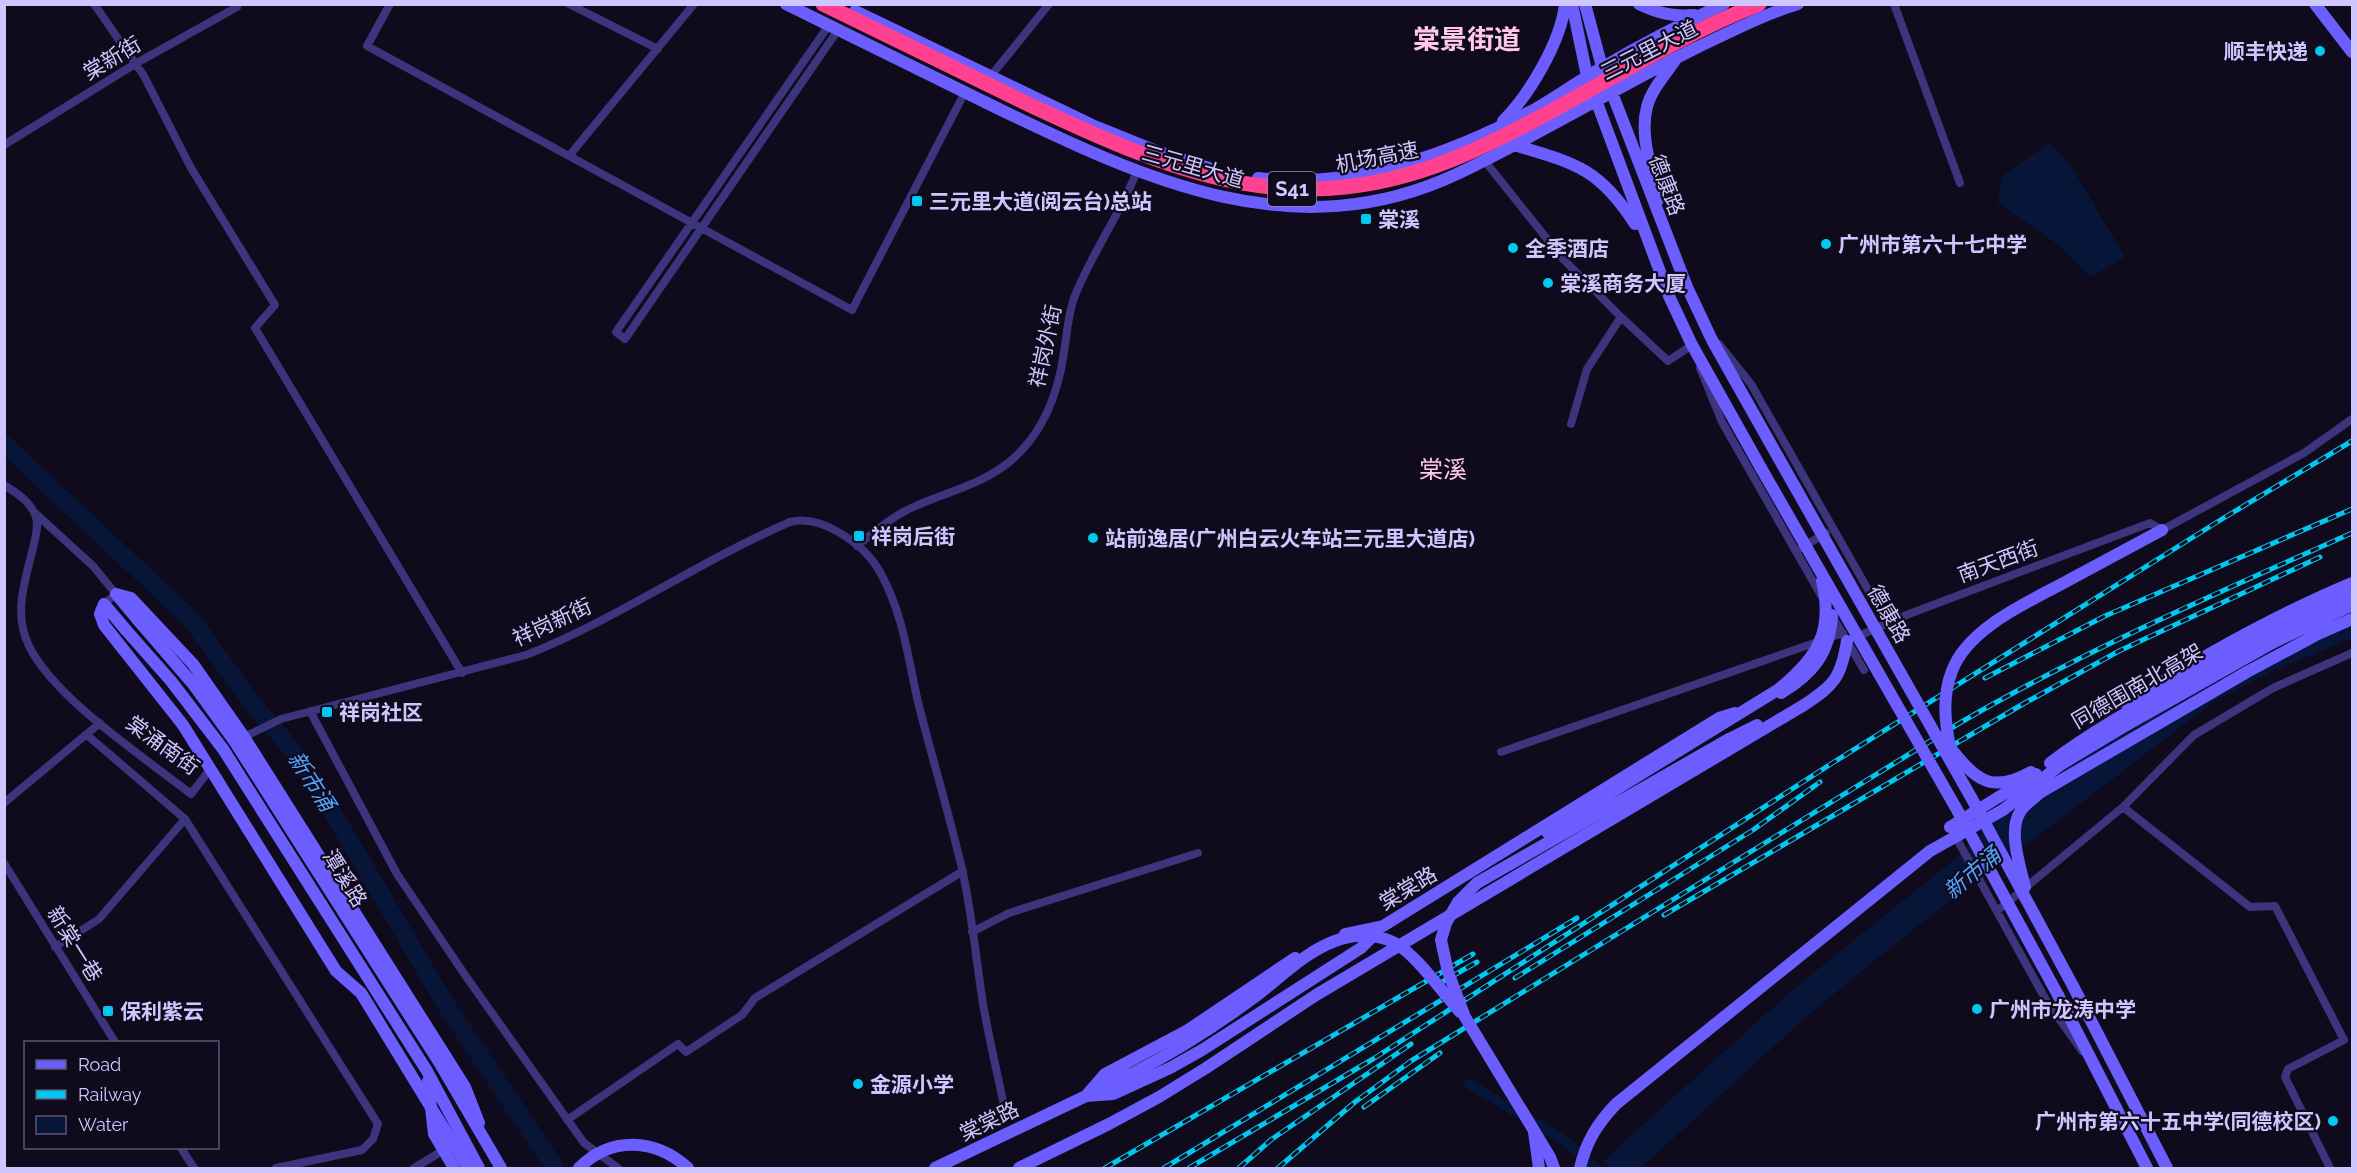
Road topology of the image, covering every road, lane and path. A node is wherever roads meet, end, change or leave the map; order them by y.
1 (94, 4) edge
2 (235, 4) edge
3 (390, 4) edge
4 (569, 4) edge
5 (694, 4) edge
6 (786, 4) edge
7 (824, 4) edge
8 (841, 4) edge
9 (1049, 4) edge
10 (1565, 4) edge
11 (1572, 4) edge
12 (1585, 4) edge
13 (1639, 4) edge
14 (1724, 4) edge
15 (1759, 4) edge
16 (1798, 4) edge
17 (1894, 4) edge
18 (2315, 4) edge
19 (863, 15) junction
20 (1701, 15) junction
21 (834, 28) junction
22 (851, 36) junction
23 (658, 49) junction
24 (2352, 52) edge
25 (1676, 58) junction
26 (135, 64) junction
27 (1602, 67) junction
28 (1587, 76) junction
29 (990, 77) junction
30 (965, 92) junction
31 (1611, 92) junction
32 (1595, 100) junction
33 (1489, 132) junction
34 (4, 145) edge
35 (1514, 145) junction
36 (569, 156) junction
37 (1489, 158) junction
38 (1137, 171) junction
39 (1960, 183) dead end
40 (692, 223) junction
41 (701, 228) junction
42 (1665, 234) junction
43 (1647, 242) junction
44 (1621, 317) junction
45 (1709, 333) junction
46 (1692, 345) junction
47 (2352, 419) edge
48 (1571, 424) dead end
49 (4, 484) edge
50 (33, 510) junction
51 (1834, 528) junction
52 (2162, 530) junction
53 (857, 546) junction
54 (1796, 552) junction
55 (1813, 558) junction
56 (2352, 583) edge
57 (116, 594) junction
58 (2352, 596) edge
59 (104, 604) junction
60 (2352, 605) edge
61 (1832, 615) joint
62 (2352, 620) edge
63 (1887, 623) junction
64 (1840, 637) junction
65 (2352, 652) edge
66 (1864, 670) dead end
67 (462, 673) junction
68 (1804, 705) junction
69 (310, 711) junction
70 (1923, 711) junction
71 (2120, 722) junction
72 (100, 723) junction
73 (87, 735) junction
74 (244, 737) junction
75 (1950, 747) junction
76 (1501, 752) dead end
77 (212, 768) junction
78 (4, 803) edge
79 (2123, 807) junction
80 (185, 819) junction
81 (1956, 836) junction
82 (1198, 853) dead end
83 (4, 863) edge
84 (1483, 864) junction
85 (963, 872) junction
86 (1441, 890) junction
87 (2030, 905) junction
88 (1997, 911) junction
89 (1454, 914) junction
90 (1383, 926) junction
91 (972, 932) junction
92 (55, 948) junction
93 (1465, 1017) junction
94 (114, 1041) edge
95 (438, 1043) junction
96 (408, 1070) junction
97 (427, 1071) junction
98 (2098, 1074) junction
99 (1086, 1096) junction
100 (1004, 1106) dead end
101 (567, 1120) junction
102 (480, 1128) junction
103 (1534, 1132) junction
104 (454, 1144) junction
105 (182, 1149) edge
106 (494, 1151) junction
107 (194, 1168) edge
108 (276, 1168) edge
109 (414, 1168) edge
110 (454, 1168) edge
111 (470, 1168) edge
112 (502, 1168) edge
113 (579, 1168) edge
114 (618, 1168) edge
115 (687, 1168) edge
116 (935, 1168) edge
117 (1019, 1168) edge
118 (1539, 1168) edge
119 (1554, 1168) edge
120 (1580, 1168) edge
121 (2146, 1168) edge
122 (2167, 1168) edge
123 (2330, 1168) edge

1 - 26 street
2 - 26 street, 棠新街
3 - 36 street
4 - 23 street
5 - 23 street
6 - 21 main road, 三元里大道
7 - 15 highway, 机场高速 / S41, bridge
8 - 19 main road, 三元里大道
9 - 29 street
10 - 33 main road
11 - 28 main road, 德康路
12 - 27 main road, 德康路
13 - 20 main road
14 - 20 main road, 三元里大道
16 - 25 main road, 三元里大道
17 - 39 street
18 - 24 main road
19 - 22 main road
19 - 29 main road, 三元里大道
20 - 27 main road, 三元里大道
21 - 22 main road, 三元里大道
21 - 40 street
21 - 41 street
22 - 30 main road, 三元里大道
23 - 36 street
25 - 31 main road, 三元里大道
25 - 42 main road
26 - 34 street, 棠新街
26 - 67 street
27 - 28 main road, 三元里大道
27 - 31 main road, 德康路
28 - 32 main road, 德康路
28 - 33 main road, 三元里大道
29 - 33 main road, 三元里大道
30 - 38 main road, 三元里大道
30 - 41 street
31 - 32 main road, 三元里大道
31 - 42 main road, 德康路
32 - 35 main road, 三元里大道
32 - 43 main road, 德康路
33 - 37 main road
35 - 37 main road, 三元里大道
35 - 43 main road
36 - 40 street
37 - 38 main road, 三元里大道
37 - 44 street
38 - 53 street, 祥岗外街
40 - 41 street
40 - 41 street
42 - 45 main road, 德康路
43 - 46 main road, 德康路
44 - 46 street
44 - 48 street
45 - 51 street
45 - 70 main road, 德康路, bridge
46 - 54 street
46 - 55 main road, 德康路, bridge
47 - 52 street
49 - 50 street
50 - 57 street
50 - 72 street, 棠涌南街
51 - 54 street
51 - 63 street
52 - 63 street, 南天西街
52 - 75 main road, bridge
53 - 67 street, 祥岗新街
53 - 85 street, 祥岗新街
54 - 61 street
55 - 84 main road, bridge
55 - 98 main road, 德康路, bridge
56 - 75 main road, bridge
57 - 59 street
57 - 74 main road
57 - 112 main road, 潭溪路, bridge
58 - 71 main road, 同德围南北高架
59 - 77 main road, 棠涌南街
59 - 97 main road, 潭溪路, bridge
60 - 71 main road, 同德围南北高架
61 - 64 main road, 棠棠路
62 - 87 main road, bridge
63 - 64 street, 南天西街
64 - 66 street
64 - 68 main road, 棠棠路
64 - 76 street, 南天西街
64 - 84 main road, 棠棠路
65 - 79 street
67 - 69 street, 祥岗新街
68 - 89 main road, 棠棠路
68 - 93 main road, bridge
69 - 74 street, 祥岗新街
69 - 101 street
70 - 75 main road, bridge
70 - 87 main road, 德康路, bridge
71 - 81 main road, 同德围南北高架
72 - 73 street
72 - 77 street, 棠涌南街
73 - 78 street
73 - 80 street
74 - 95 main road
77 - 96 main road
79 - 88 street
79 - 123 street
80 - 92 street
80 - 108 street
81 - 88 street
81 - 120 main road, 同德围南北高架
82 - 91 street
83 - 92 street, 新棠一巷
84 - 86 main road, 棠棠路
85 - 91 street, 祥岗新街
85 - 101 street
86 - 89 main road
86 - 90 main road, 棠棠路
87 - 122 main road, 德康路, bridge
88 - 98 street
89 - 117 main road, 棠棠路
90 - 99 main road
90 - 99 main road, 棠棠路
91 - 100 street, 祥岗新街
92 - 94 street, 新棠一巷
93 - 99 main road, bridge
93 - 103 main road, bridge
95 - 96 main road
95 - 102 main road
96 - 104 main road
97 - 110 main road, bridge
97 - 111 main road, 潭溪路, bridge
98 - 121 main road, 德康路
99 - 116 main road, 棠棠路
101 - 114 street
102 - 104 street
102 - 106 main road
103 - 118 main road
103 - 119 main road, bridge
104 - 109 street
104 - 111 main road
105 - 107 street
106 - 111 street
106 - 112 main road
113 - 115 main road, bridge

